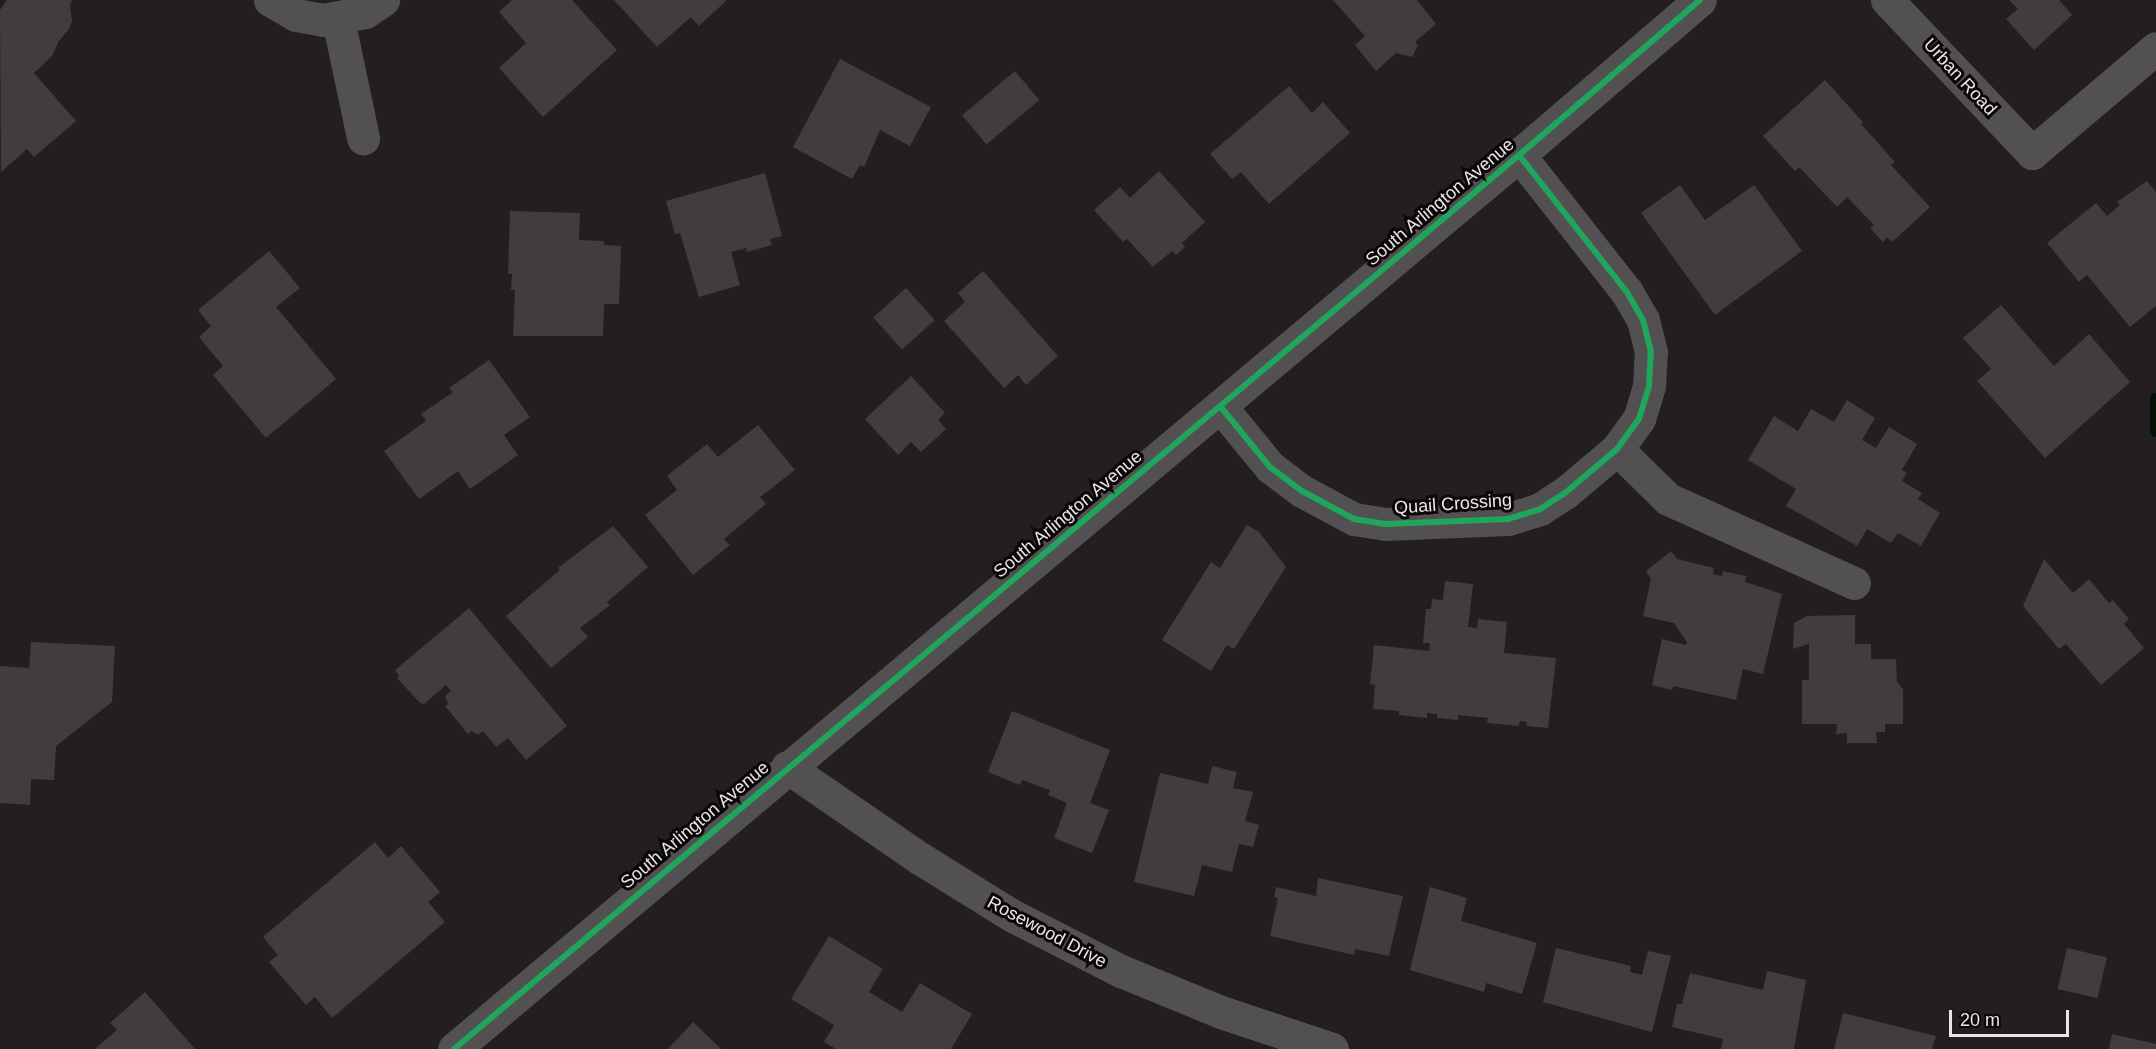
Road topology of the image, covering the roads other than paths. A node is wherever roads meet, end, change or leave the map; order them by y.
1 (270, 0) edge
2 (383, 0) edge
3 (1700, 0) edge
4 (1887, 0) edge
5 (338, 19) junction
6 (2156, 48) edge
7 (363, 138) dead end
8 (1519, 155) junction
9 (1221, 406) junction
10 (1617, 449) junction
11 (1854, 583) dead end
12 (787, 767) junction
13 (454, 1049) edge
14 (1332, 1049) edge

1 - 5 street
2 - 5 street
3 - 8 street, South Arlington Avenue
4 - 6 street, Urban Road
5 - 7 street
8 - 9 street, South Arlington Avenue
8 - 10 street, Quail Crossing
9 - 10 street, Quail Crossing
9 - 12 street, South Arlington Avenue
10 - 11 street
12 - 13 street, South Arlington Avenue
12 - 14 street, Rosewood Drive

